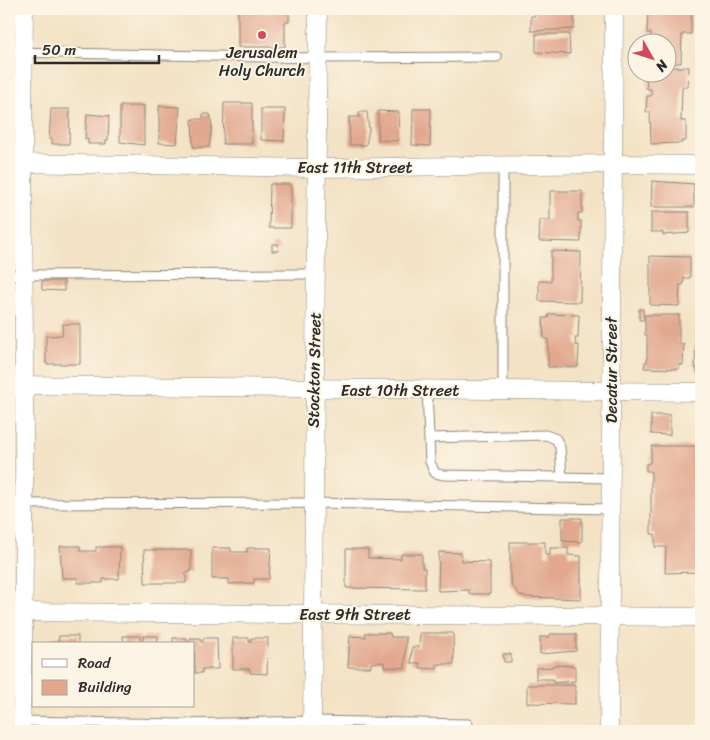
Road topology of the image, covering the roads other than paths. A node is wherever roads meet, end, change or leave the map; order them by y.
1 (24, 9) edge
2 (318, 9) edge
3 (614, 9) edge
4 (16, 52) edge
5 (497, 57) dead end
6 (318, 58) junction
7 (16, 163) edge
8 (612, 164) junction
9 (503, 165) junction
10 (701, 165) edge
11 (316, 168) junction
12 (315, 274) junction
13 (16, 275) edge
14 (16, 385) edge
15 (314, 390) junction
16 (427, 390) junction
17 (502, 390) junction
18 (611, 391) junction
19 (701, 392) edge
20 (429, 438) junction
21 (562, 477) junction
22 (610, 478) junction
23 (313, 503) junction
24 (16, 504) edge
25 (610, 509) junction
26 (16, 612) edge
27 (313, 614) junction
28 (609, 616) junction
29 (701, 617) edge
30 (18, 721) edge
31 (312, 726) edge
32 (468, 731) edge
33 (609, 731) edge

1 - 4 street
2 - 6 street, Stockton Street
3 - 8 street, Decatur Street
4 - 6 lane
4 - 7 street
5 - 6 lane
6 - 11 street, Stockton Street
7 - 11 street, East 11th Street
7 - 13 street
8 - 9 street, East 11th Street
8 - 10 street, East 11th Street
8 - 18 street, Decatur Street
9 - 11 street, East 11th Street
9 - 17 lane
11 - 12 street, Stockton Street
12 - 13 lane
12 - 15 street, Stockton Street
13 - 14 street
14 - 15 street, East 10th Street
14 - 24 street
15 - 16 street, East 10th Street
15 - 23 street, Stockton Street
16 - 17 street, East 10th Street
16 - 20 lane
17 - 18 street, East 10th Street
18 - 19 street, East 10th Street
18 - 22 street, Decatur Street
20 - 21 lane
20 - 21 lane
21 - 22 lane
22 - 25 street, Decatur Street
23 - 24 lane
23 - 25 lane
23 - 27 street, Stockton Street
24 - 26 street
25 - 28 street, Decatur Street
26 - 27 street, East 9th Street
26 - 30 street
27 - 28 street, East 9th Street
27 - 31 street, Stockton Street
28 - 29 street, East 9th Street
28 - 33 street, Decatur Street
30 - 31 lane
31 - 32 lane

